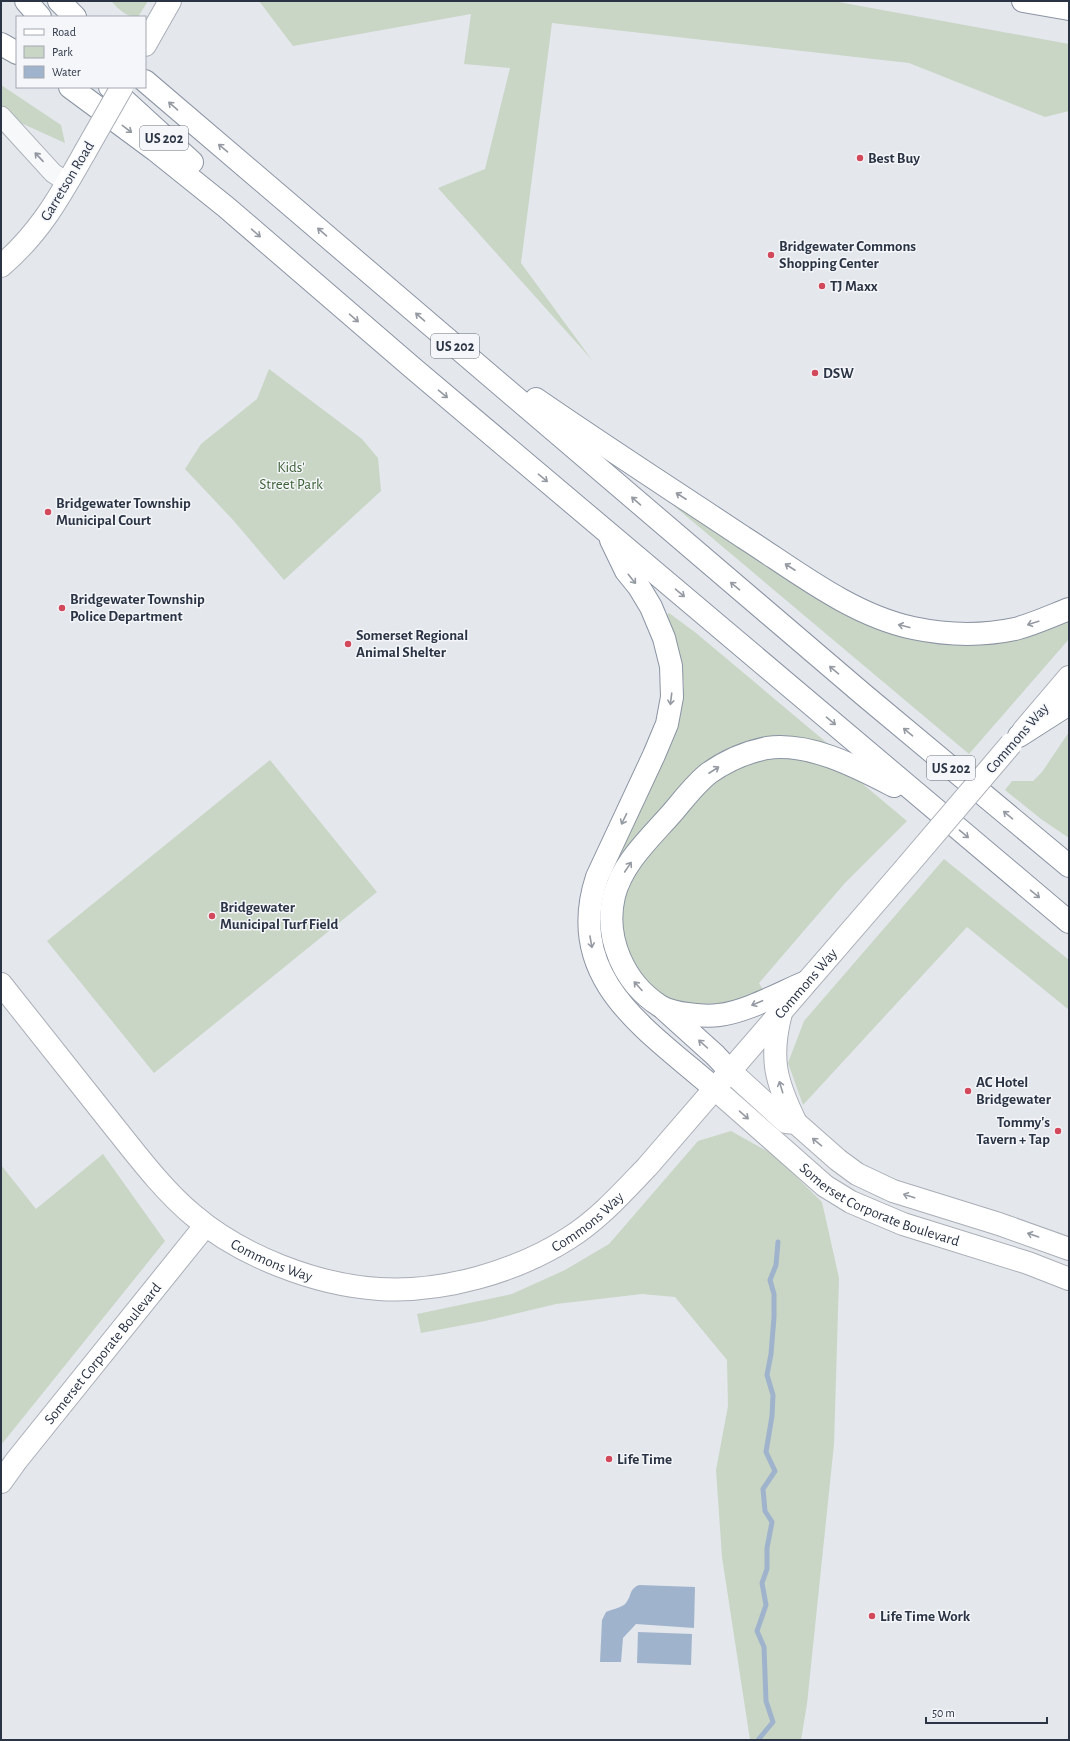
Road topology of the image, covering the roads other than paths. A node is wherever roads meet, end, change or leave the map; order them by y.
1 (26, 1) edge
2 (58, 1) edge
3 (170, 1) edge
4 (1023, 1) edge
5 (1069, 9) edge
6 (39, 16) edge
7 (74, 16) edge
8 (150, 37) edge
9 (1, 44) edge
10 (16, 52) edge
11 (146, 82) edge
12 (71, 88) edge
13 (111, 88) edge
14 (121, 88) edge
15 (1, 116) edge
16 (68, 183) junction
17 (226, 207) junction
18 (1, 266) edge
19 (465, 355) junction
20 (607, 532) junction
21 (1069, 609) edge
22 (1069, 676) edge
23 (1069, 704) edge
24 (1015, 740) junction
25 (923, 800) junction
26 (1038, 840) junction
27 (1069, 852) edge
28 (1069, 866) edge
29 (1069, 922) edge
30 (806, 982) junction
31 (1, 984) edge
32 (661, 1007) junction
33 (782, 1009) junction
34 (730, 1072) junction
35 (715, 1089) junction
36 (796, 1123) junction
37 (205, 1226) junction
38 (1069, 1249) edge
39 (1069, 1279) edge
40 (1, 1482) edge

1 - 6 main road
2 - 7 main road
3 - 8 main road
4 - 5 main road
9 - 10 main road
19 -> 11 main road, US 202
12 -> 17 main road
13 - 17 main road, US 202
14 - 16 main road, Garretson Road, bridge
16 -> 15 street
16 - 18 main road, Garretson Road
17 -> 20 main road, US 202
21 -> 19 main road
26 -> 19 main road, US 202
20 -> 25 main road, US 202
20 -> 35 main road, Somerset Corporate Boulevard
22 - 24 main road, Commons Way
23 - 24 main road
24 - 30 main road, Commons Way, bridge
25 -> 29 main road, US 202
32 -> 25 main road, Somerset Corporate Boulevard
26 - 27 main road
26 - 28 main road, US 202
30 -> 32 main road
30 - 33 main road, Commons Way
31 - 37 main road, Commons Way
34 -> 32 main road, Somerset Corporate Boulevard
33 - 34 main road, Commons Way
36 -> 33 main road
34 - 35 main road, Commons Way
34 - 36 main road, Somerset Corporate Boulevard
35 - 37 main road, Commons Way
35 -> 39 main road, Somerset Corporate Boulevard
38 -> 36 main road, Somerset Corporate Boulevard
37 - 40 main road, Somerset Corporate Boulevard

